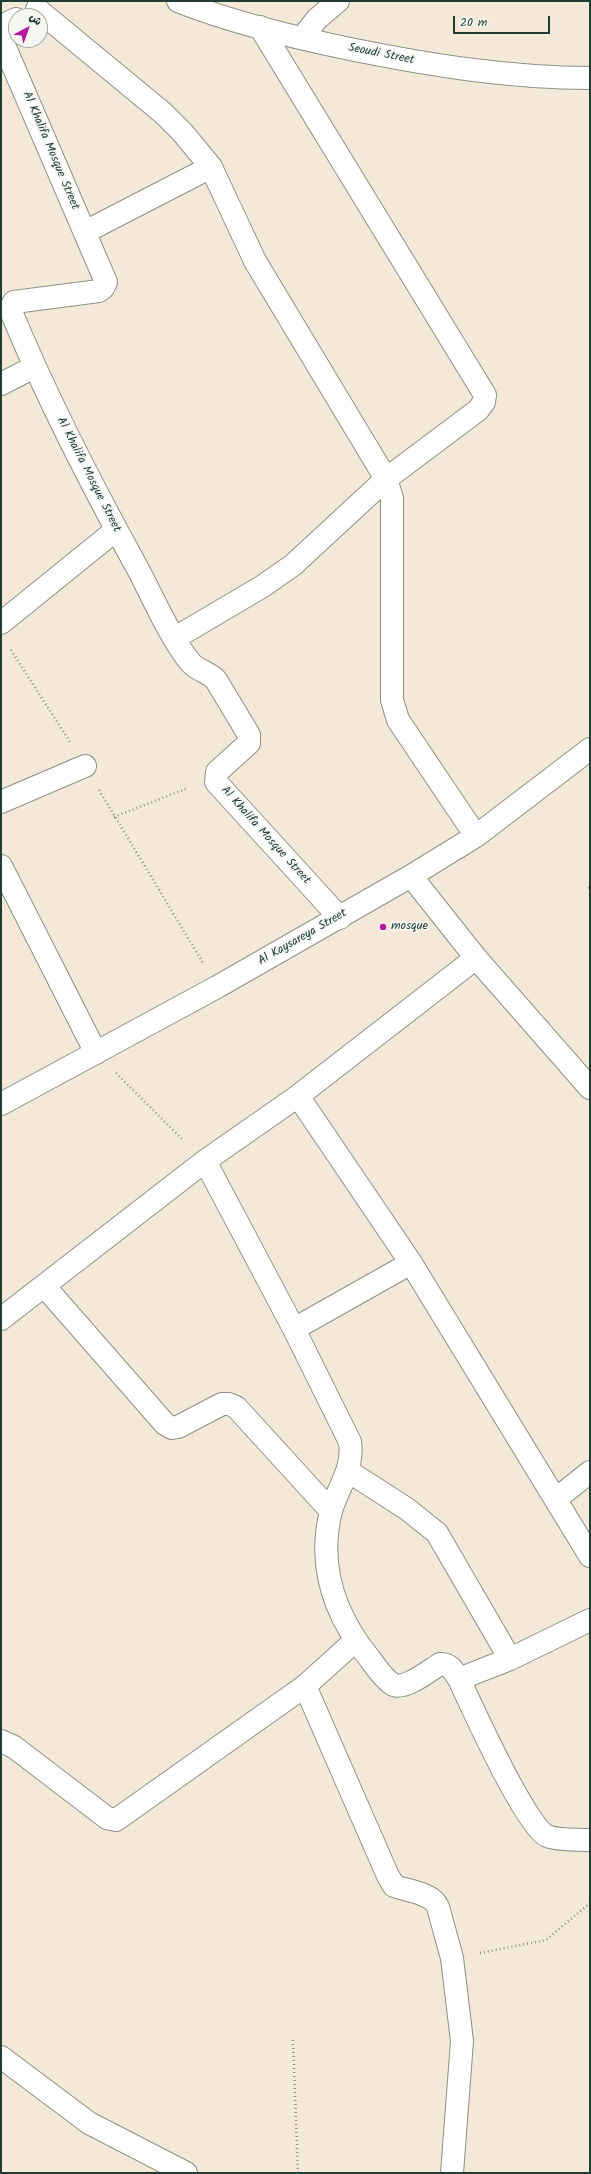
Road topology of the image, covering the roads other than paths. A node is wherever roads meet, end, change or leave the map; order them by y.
1 (178, 1) edge
2 (338, 1) edge
3 (48, 17) edge
4 (260, 27) junction
5 (1, 38) edge
6 (302, 38) junction
7 (590, 78) edge
8 (211, 166) junction
9 (85, 232) junction
10 (34, 368) junction
11 (1, 384) edge
12 (386, 479) junction
13 (116, 530) junction
14 (1, 623) edge
15 (175, 638) junction
16 (590, 749) edge
17 (85, 766) road end
18 (1, 802) edge
19 (476, 836) junction
20 (1, 866) edge
21 (411, 876) junction
22 (340, 918) junction
23 (476, 958) junction
24 (96, 1053) junction
25 (590, 1088) edge
26 (298, 1096) junction
27 (1, 1104) edge
28 (204, 1161) junction
29 (411, 1263) junction
30 (45, 1287) junction
31 (1, 1319) edge
32 (294, 1329) junction
33 (348, 1471) junction
34 (590, 1472) edge
35 (556, 1499) junction
36 (332, 1511) junction
37 (590, 1556) edge
38 (590, 1620) edge
39 (355, 1641) junction
40 (510, 1659) junction
41 (459, 1679) junction
42 (305, 1686) junction
43 (1, 1740) edge
44 (590, 1840) edge
45 (1, 2057) edge
46 (186, 2173) edge
47 (452, 2173) edge

1 - 4 street, Seoudi Street
2 - 6 street
3 - 8 street
4 - 6 street, Seoudi Street
4 - 12 street
5 - 9 street, Al Khalifa Mosque Street
6 - 7 street, Seoudi Street
8 - 9 street
8 - 12 street
9 - 10 street, Al Khalifa Mosque Street
10 - 11 street
10 - 13 street, Al Khalifa Mosque Street
12 - 15 street
12 - 19 street
13 - 14 street
13 - 15 street, Al Khalifa Mosque Street
15 - 22 street, Al Khalifa Mosque Street
16 - 19 street, Al Kaysareya Street
17 - 18 street
19 - 21 street, Al Kaysareya Street
20 - 24 street
21 - 22 street, Al Kaysareya Street
21 - 23 street
22 - 24 street, Al Kaysareya Street
23 - 25 street
23 - 26 street
24 - 27 street, Al Kaysareya Street
26 - 28 street
26 - 29 street
28 - 30 street
28 - 32 street
29 - 32 street
29 - 35 street
30 - 31 street
30 - 36 street
32 - 33 street
33 - 36 street
33 - 40 street
34 - 35 street
35 - 37 street
36 - 39 street
38 - 40 street
39 - 41 street
39 - 42 street
40 - 41 street
41 - 44 street
42 - 43 street
42 - 47 street
45 - 46 street

